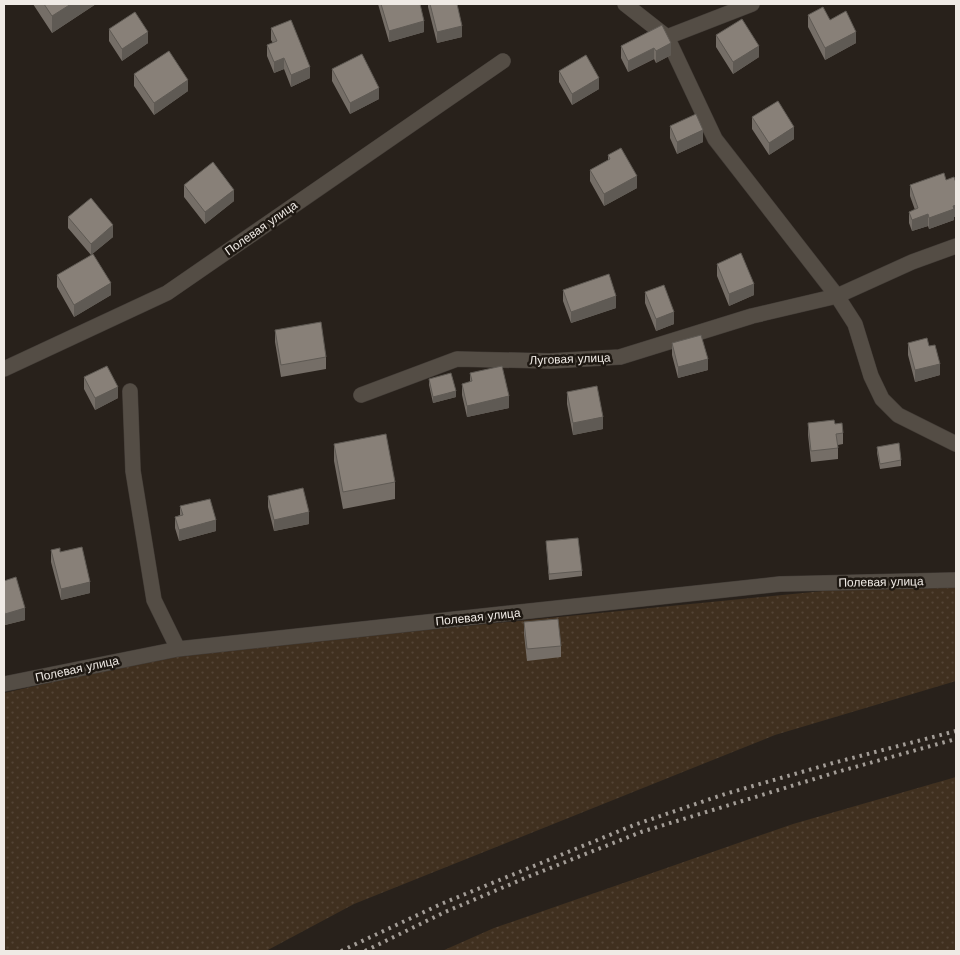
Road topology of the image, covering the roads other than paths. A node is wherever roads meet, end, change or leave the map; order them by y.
1 (625, 4) edge
2 (752, 4) edge
3 (667, 37) junction
4 (503, 61) dead end
5 (956, 246) edge
6 (837, 296) junction
7 (4, 369) edge
8 (130, 391) dead end
9 (361, 395) dead end
10 (956, 444) edge
11 (956, 580) edge
12 (178, 649) junction
13 (4, 684) edge

1 - 3 street
2 - 3 street
3 - 6 street
4 - 7 street, Полевая улица
5 - 6 street, Луговая улица
6 - 9 street, Луговая улица
6 - 10 street
8 - 12 street
11 - 12 street, Полевая улица
12 - 13 street, Полевая улица

